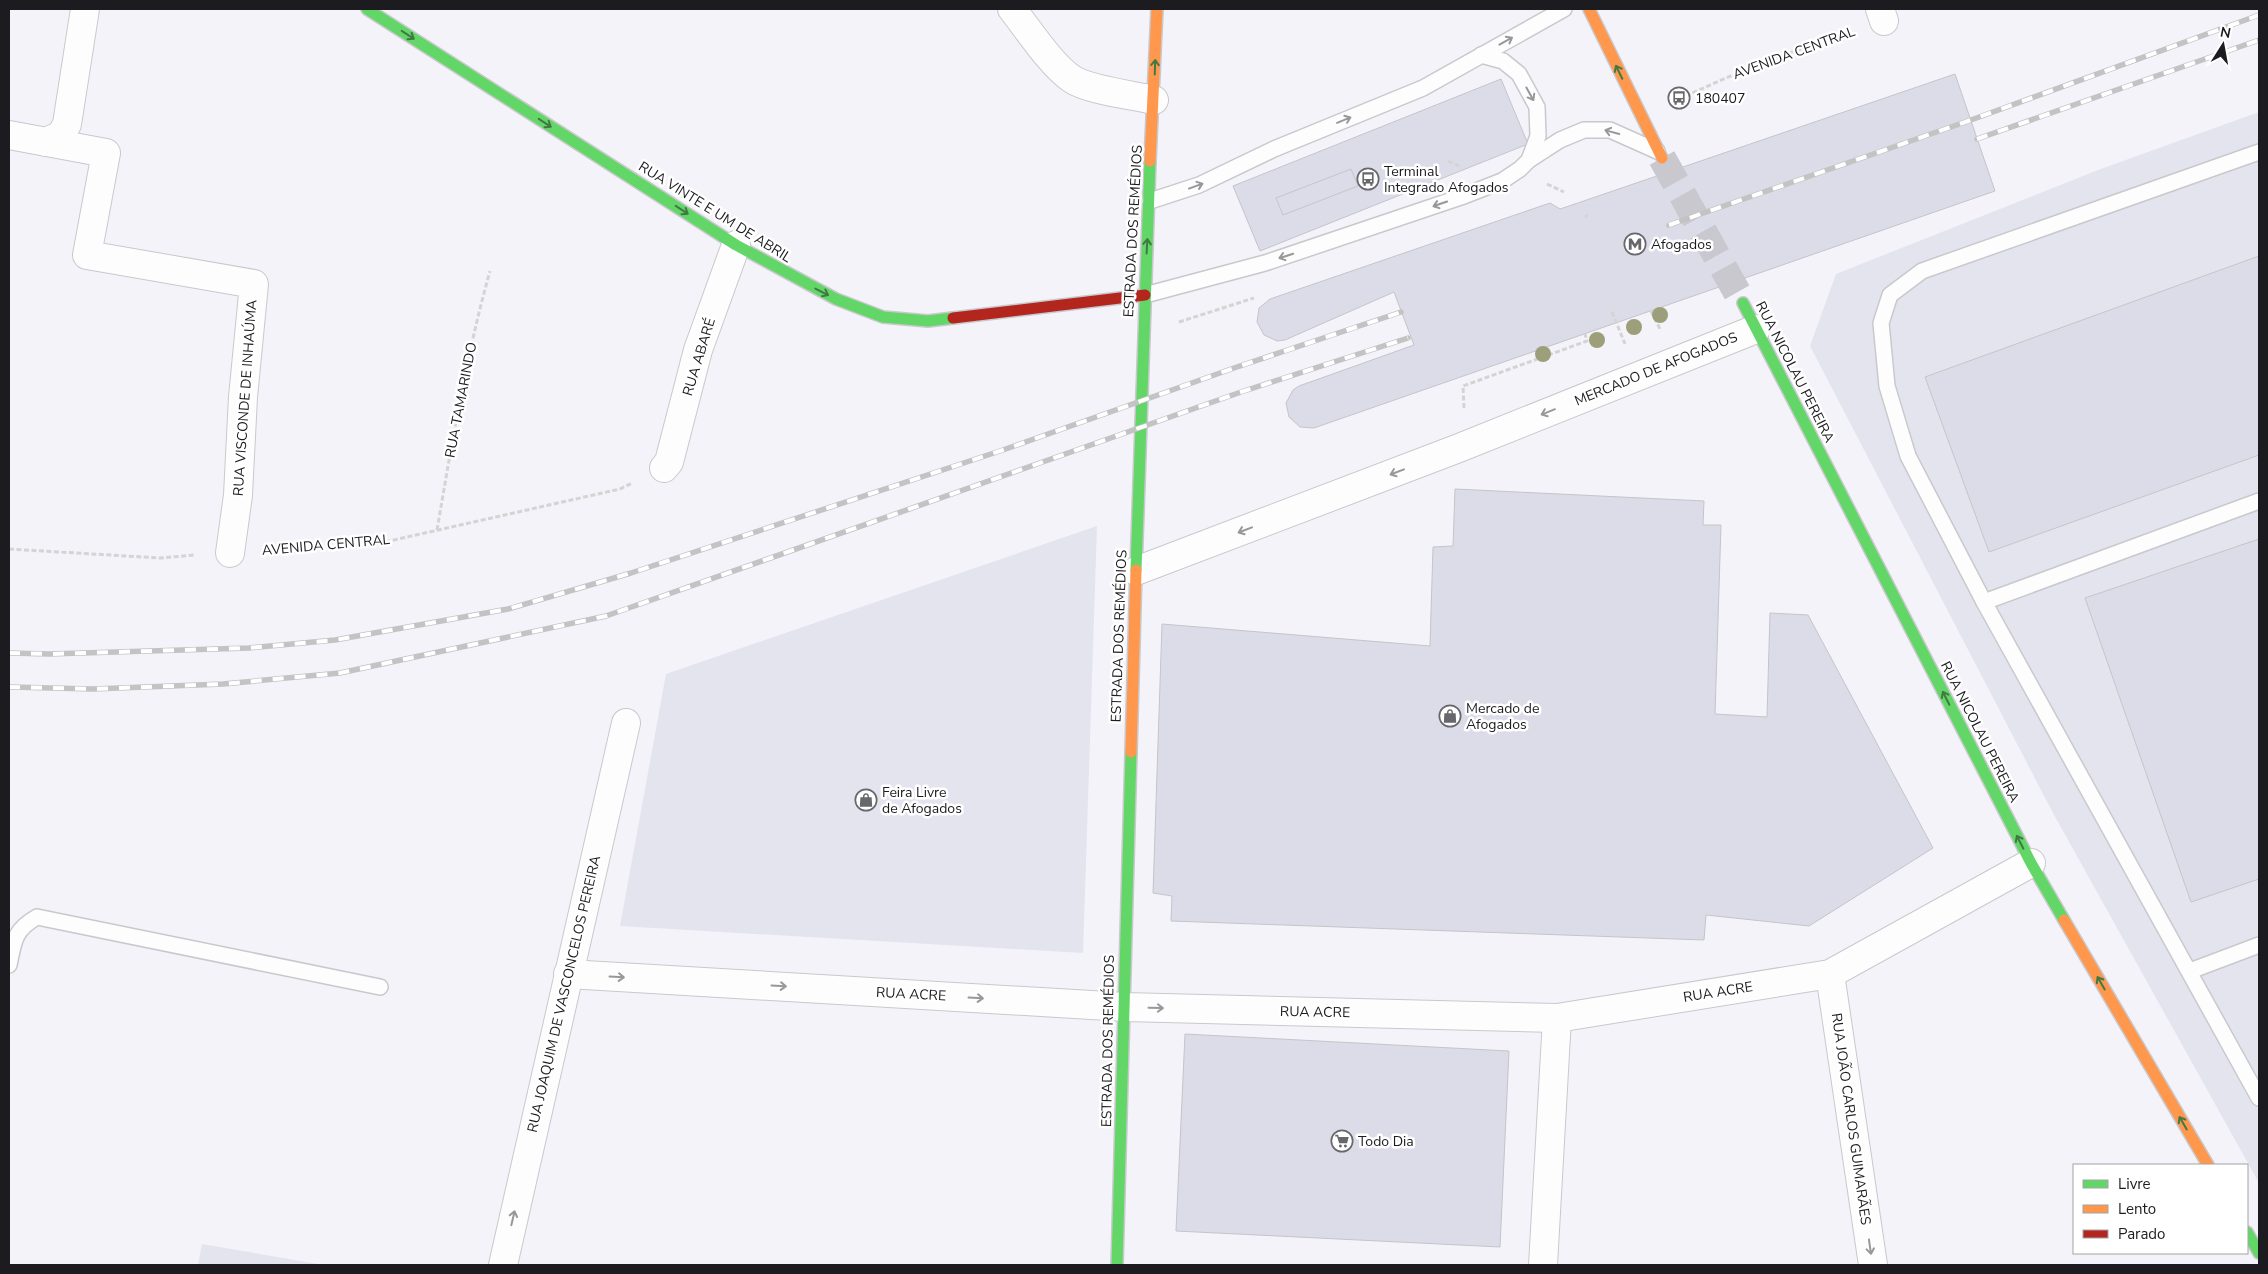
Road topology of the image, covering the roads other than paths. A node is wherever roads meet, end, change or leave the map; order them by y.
1 (85, 9) edge
2 (367, 9) edge
3 (1012, 9) edge
4 (1157, 9) edge
5 (1564, 9) edge
6 (1589, 9) edge
7 (1481, 55) junction
8 (1154, 100) junction
9 (9, 135) edge
10 (46, 142) junction
11 (2259, 152) edge
12 (1659, 155) joint
13 (1529, 160) junction
14 (1150, 201) junction
15 (736, 246) junction
16 (1145, 295) junction
17 (1742, 303) tunnel mouth
18 (1756, 329) junction
19 (664, 468) road end
20 (2259, 501) edge
21 (230, 553) road end
22 (1136, 571) junction
23 (1984, 602) junction
24 (626, 723) dead end
25 (2031, 863) junction
26 (2259, 945) edge
27 (9, 965) edge
28 (2190, 971) junction
29 (568, 974) junction
30 (1830, 974) junction
31 (380, 987) dead end
32 (1125, 1007) junction
33 (1557, 1018) junction
34 (2259, 1098) edge
35 (2207, 1164) edge
36 (2248, 1234) edge
37 (2259, 1253) edge
38 (503, 1265) edge
39 (1117, 1265) edge
40 (1542, 1265) edge
41 (1873, 1265) edge

1 - 10 street
2 -> 15 main road, RUA VINTE E UM DE ABRIL
3 - 8 street
8 -> 4 main road, ESTRADA DOS REMÉDIOS
7 -> 5 lane
12 -> 6 main road
7 -> 13 lane
14 -> 7 lane
8 - 14 main road, ESTRADA DOS REMÉDIOS
9 - 10 street, RUA VISCONDE DE INHAÚMA
10 - 21 street, RUA VISCONDE DE INHAÚMA
11 - 23 lane
12 -> 13 lane
13 -> 16 lane
16 -> 14 main road, ESTRADA DOS REMÉDIOS
15 -> 16 main road, RUA VINTE E UM DE ABRIL
15 - 19 street, RUA ABARÉ
16 - 22 main road, ESTRADA DOS REMÉDIOS
17 - 18 main road, RUA NICOLAU PEREIRA
18 -> 22 street, MERCADO DE AFOGADOS
25 -> 18 main road, RUA NICOLAU PEREIRA
20 - 23 lane
22 - 32 main road, ESTRADA DOS REMÉDIOS
23 - 28 lane
24 - 29 street, RUA JOAQUIM DE VASCONCELOS PEREIRA
25 - 30 street, RUA ACRE
35 -> 25 main road, RUA NICOLAU PEREIRA
26 - 28 lane
27 - 31 lane
28 - 34 lane
29 -> 32 street, RUA ACRE
38 -> 29 street, RUA JOAQUIM DE VASCONCELOS PEREIRA
30 - 33 street, RUA ACRE
30 -> 41 street, RUA JOÃO CARLOS GUIMARÃES
32 -> 33 street, RUA ACRE
32 - 39 main road, ESTRADA DOS REMÉDIOS
33 - 40 street
36 - 37 main road

